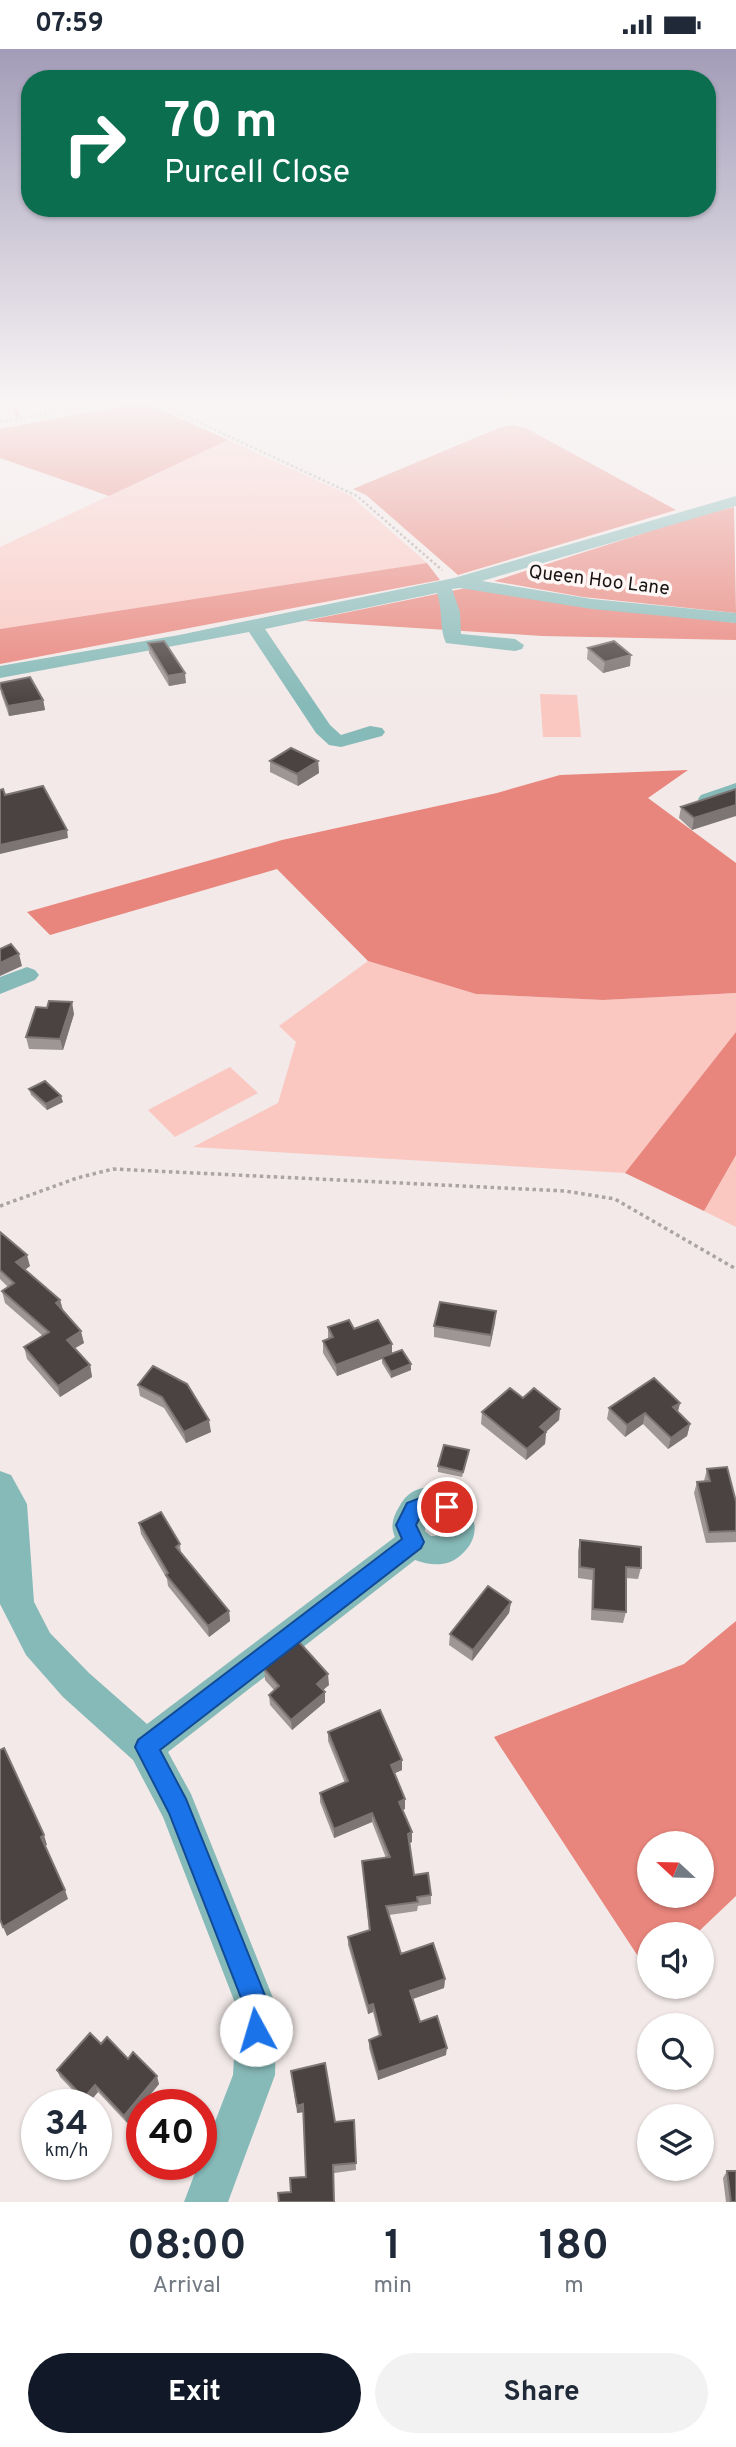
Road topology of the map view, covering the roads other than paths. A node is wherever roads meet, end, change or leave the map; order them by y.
1 (731, 502) edge
2 (449, 584) junction
3 (736, 618) edge
4 (254, 626) junction
5 (515, 645) dead end
6 (0, 671) edge
7 (375, 732) dead end
8 (736, 789) edge
9 (708, 799) edge
10 (27, 975) dead end
11 (0, 986) edge
12 (0, 1485) edge
13 (414, 1542) dead end
14 (146, 1747) junction
15 (206, 2202) edge

1 - 2 street
2 - 3 street, Queen Hoo Lane
2 - 4 street
2 - 5 street
4 - 6 street
4 - 7 street
8 - 9 street
10 - 11 street
12 - 14 street
13 - 14 street
14 - 15 street

